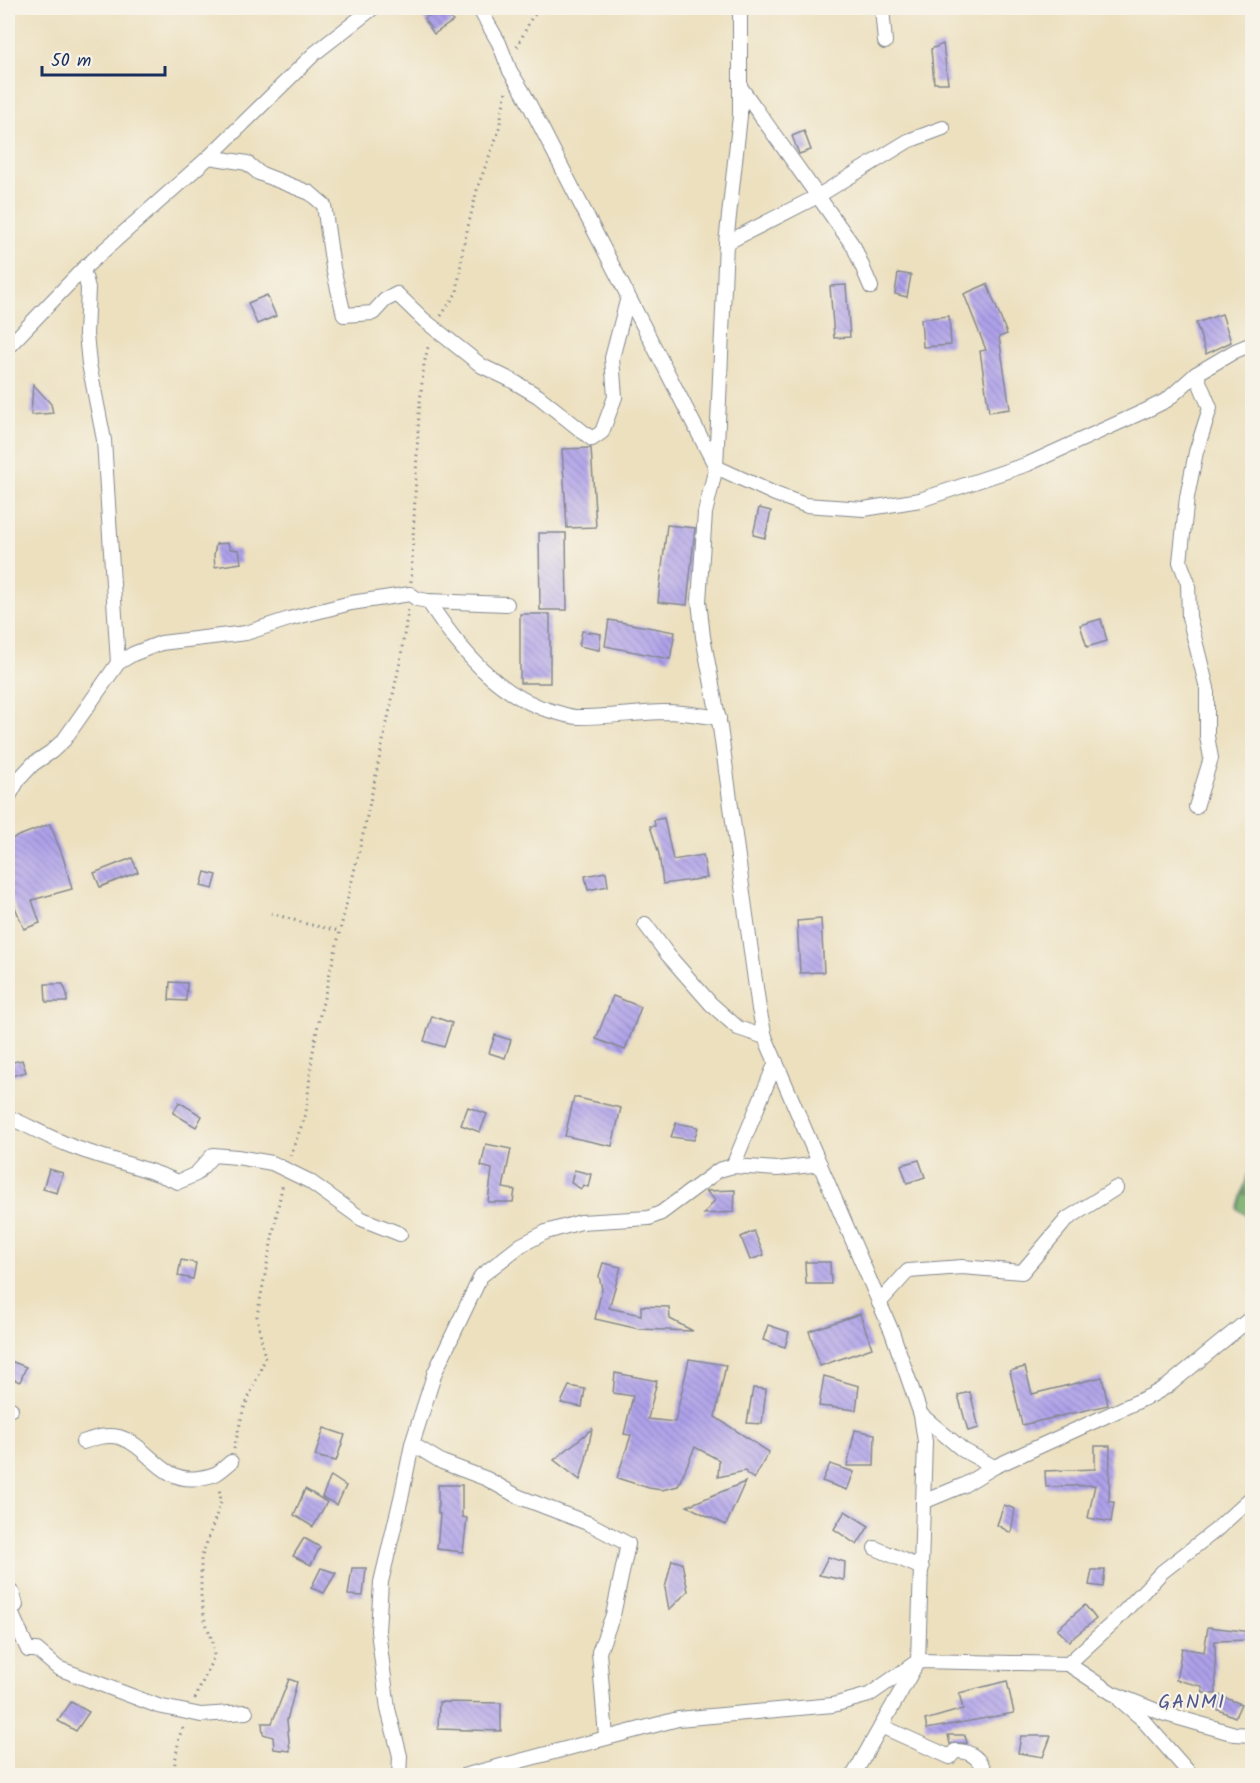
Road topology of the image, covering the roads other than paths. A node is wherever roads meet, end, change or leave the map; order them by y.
1 (373, 8) edge
2 (479, 8) edge
3 (740, 8) edge
4 (882, 8) edge
5 (885, 42) dead end
6 (741, 88) junction
7 (943, 128) dead end
8 (209, 157) junction
9 (818, 196) junction
10 (726, 243) junction
11 (83, 269) junction
12 (870, 287) dead end
13 (628, 297) junction
14 (1252, 344) edge
15 (8, 347) edge
16 (1196, 374) junction
17 (716, 467) junction
18 (428, 601) junction
19 (507, 604) dead end
20 (118, 663) junction
21 (719, 718) junction
22 (8, 798) edge
23 (1196, 807) dead end
24 (645, 924) dead end
25 (765, 1037) junction
26 (776, 1062) junction
27 (8, 1117) edge
28 (820, 1164) junction
29 (733, 1166) junction
30 (1116, 1188) dead end
31 (400, 1234) dead end
32 (879, 1303) junction
33 (1252, 1317) edge
34 (921, 1415) junction
35 (83, 1442) dead end
36 (412, 1444) junction
37 (231, 1462) road end
38 (994, 1467) junction
39 (1252, 1497) edge
40 (923, 1502) junction
41 (875, 1548) dead end
42 (922, 1568) junction
43 (8, 1589) edge
44 (918, 1661) junction
45 (1068, 1664) junction
46 (1112, 1693) junction
47 (246, 1712) dead end
48 (881, 1726) junction
49 (1252, 1735) edge
50 (606, 1737) junction
51 (400, 1775) edge
52 (463, 1776) edge
53 (853, 1776) edge
54 (987, 1776) edge
55 (1192, 1776) edge

1 - 8 street
2 - 13 street
3 - 6 street
4 - 5 street
6 - 9 street
6 - 10 street
7 - 9 street
8 - 11 street
8 - 13 street
9 - 10 street
9 - 12 street
10 - 17 street
11 - 15 street
11 - 20 street
13 - 17 street
14 - 16 street
16 - 17 street
16 - 23 street
17 - 21 street
18 - 19 street
18 - 20 street
18 - 21 street
20 - 22 street
21 - 25 street
24 - 25 street
25 - 26 street
26 - 28 street
26 - 29 street
27 - 31 street
28 - 29 street
28 - 32 street
29 - 36 street
30 - 32 street
32 - 34 street
33 - 38 street
34 - 38 street
34 - 40 street
35 - 37 street
36 - 50 street
36 - 51 street
38 - 40 street
39 - 45 street
40 - 42 street
41 - 42 street
42 - 44 street
43 - 47 street
44 - 45 street
44 - 48 street
44 - 50 street
45 - 46 street
46 - 49 street
46 - 55 street
48 - 53 street
48 - 54 street
50 - 52 street

